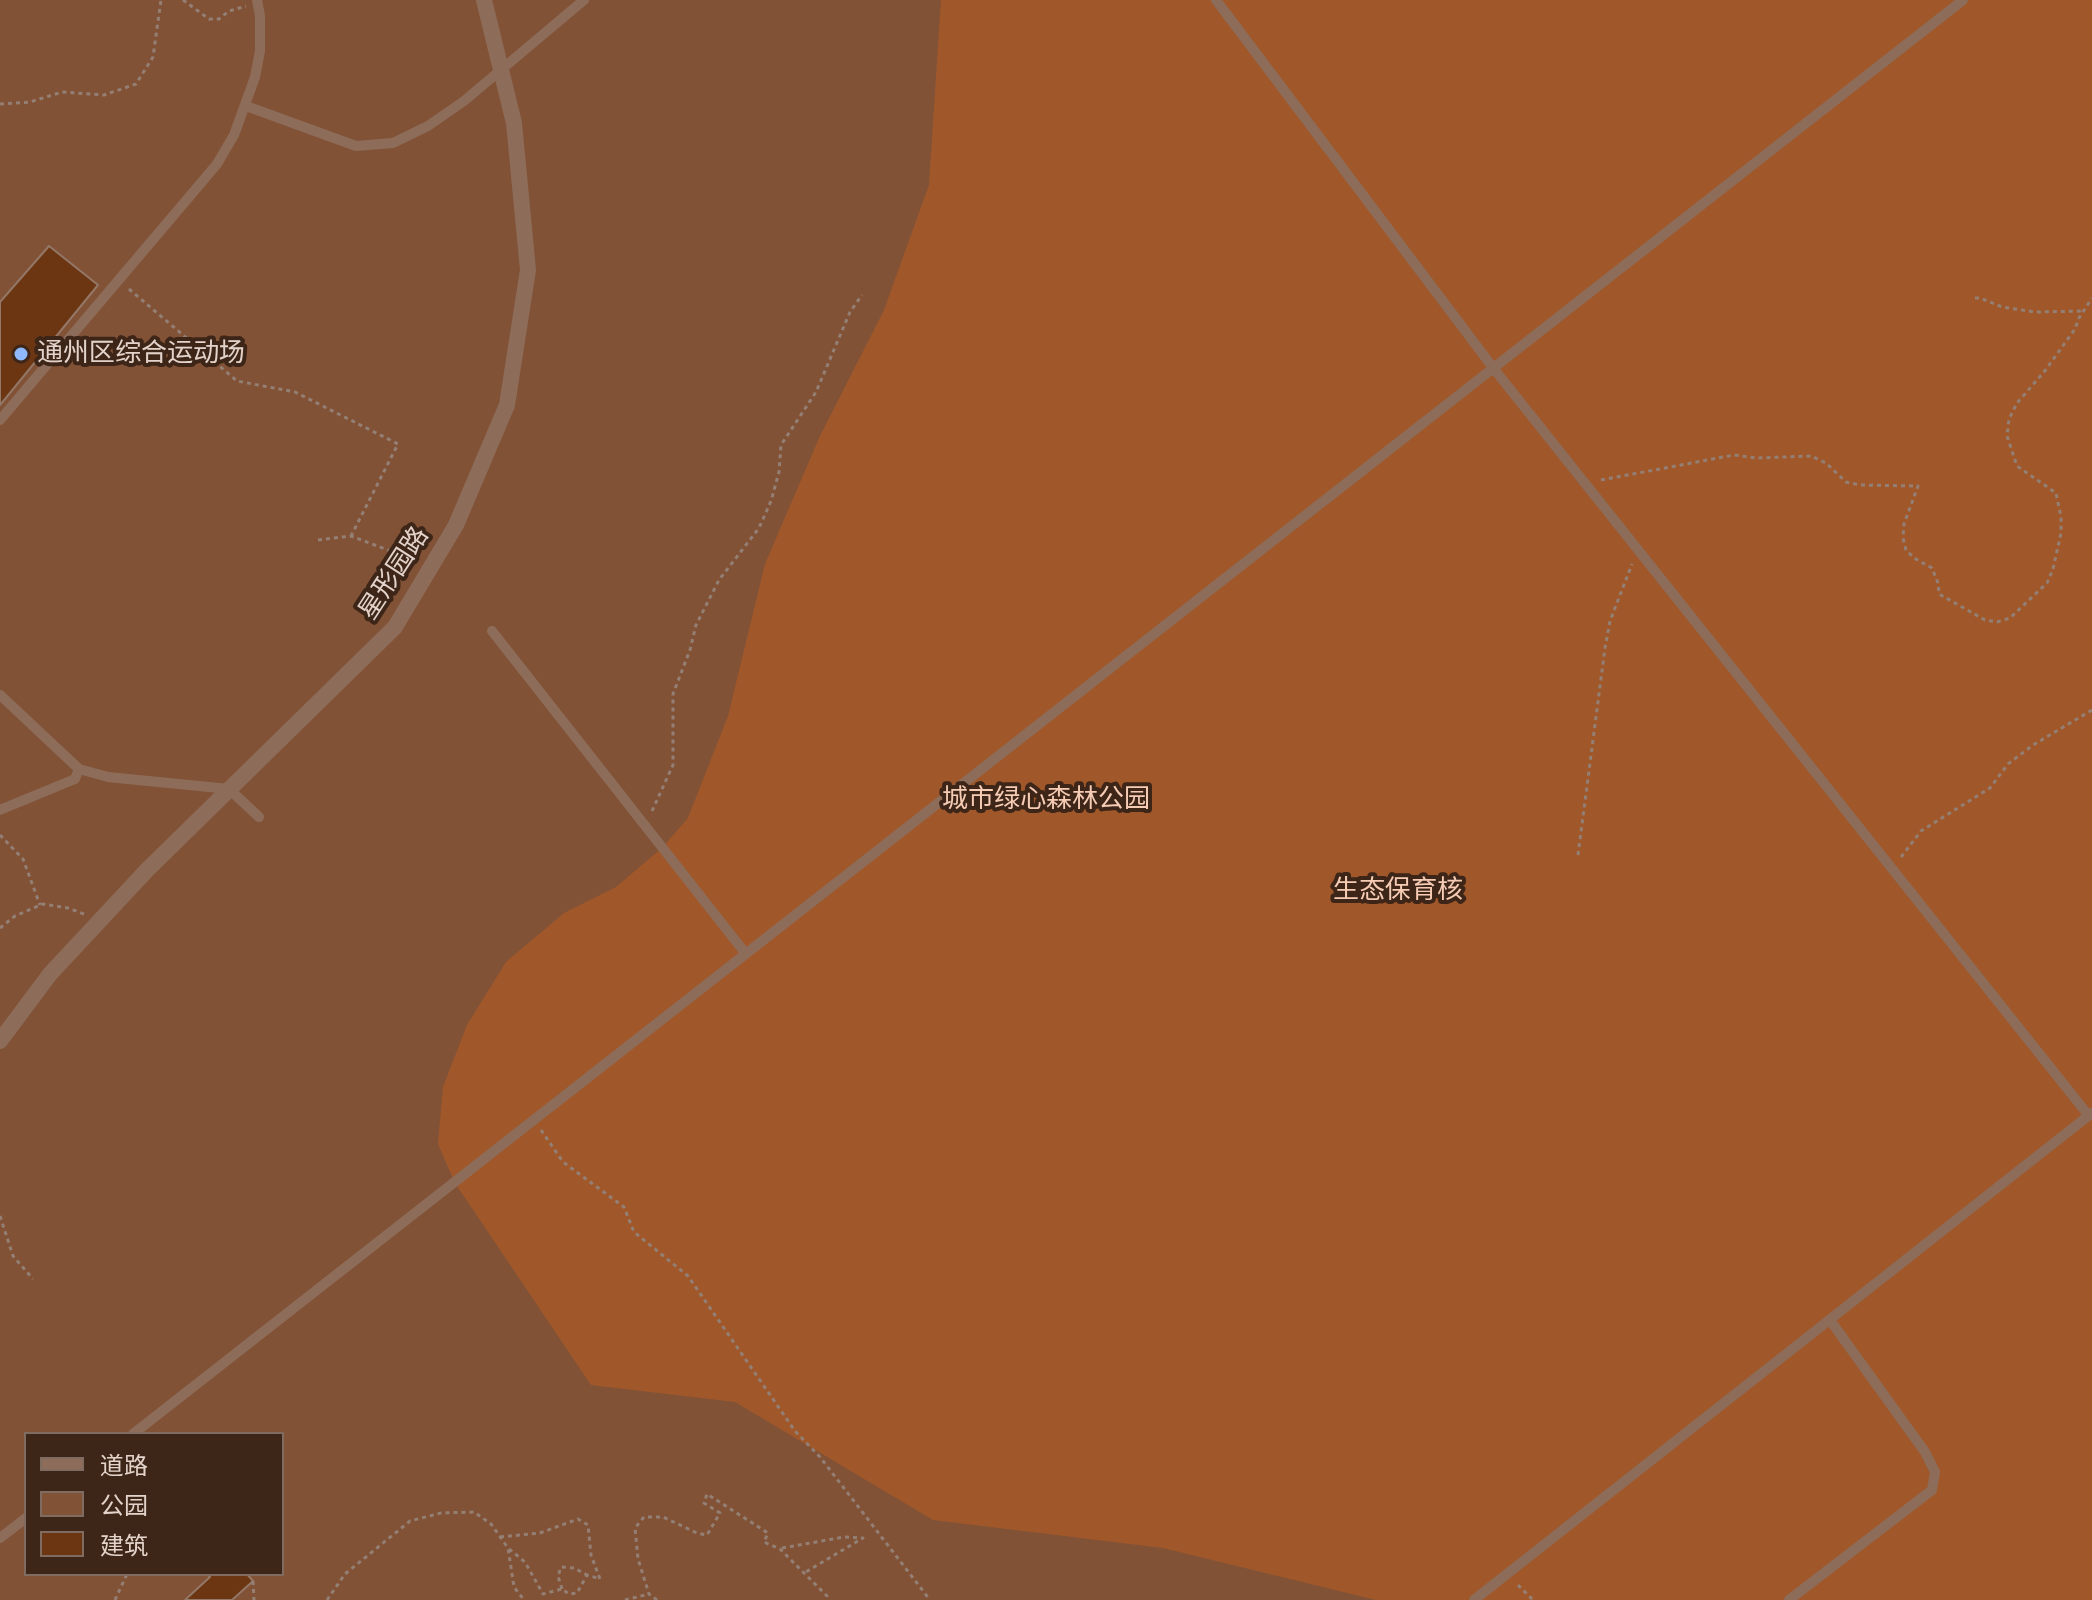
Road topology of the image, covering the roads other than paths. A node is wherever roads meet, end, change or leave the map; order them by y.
1 (484, 0) edge
2 (584, 0) edge
3 (1216, 0) edge
4 (1963, 0) edge
5 (257, 1) edge
6 (502, 71) junction
7 (246, 106) junction
8 (1494, 369) junction
9 (0, 420) edge
10 (492, 631) dead end
11 (0, 695) edge
12 (79, 769) junction
13 (229, 789) junction
14 (0, 810) edge
15 (259, 817) dead end
16 (746, 954) junction
17 (0, 1041) edge
18 (2091, 1114) edge
19 (1830, 1320) junction
20 (136, 1432) edge
21 (24, 1520) edge
22 (0, 1538) edge
23 (1474, 1600) edge
24 (1789, 1600) edge

1 - 6 street, 星形园路
2 - 6 lane
3 - 8 lane
4 - 8 lane
5 - 7 lane
6 - 7 lane
6 - 13 street, 星形园路
7 - 9 lane
8 - 16 lane
8 - 18 lane
10 - 16 lane
11 - 12 lane
12 - 13 lane
12 - 14 lane
13 - 15 lane
13 - 17 street, 星形园路
16 - 20 lane
18 - 19 lane
19 - 23 lane
19 - 24 lane
21 - 22 lane

